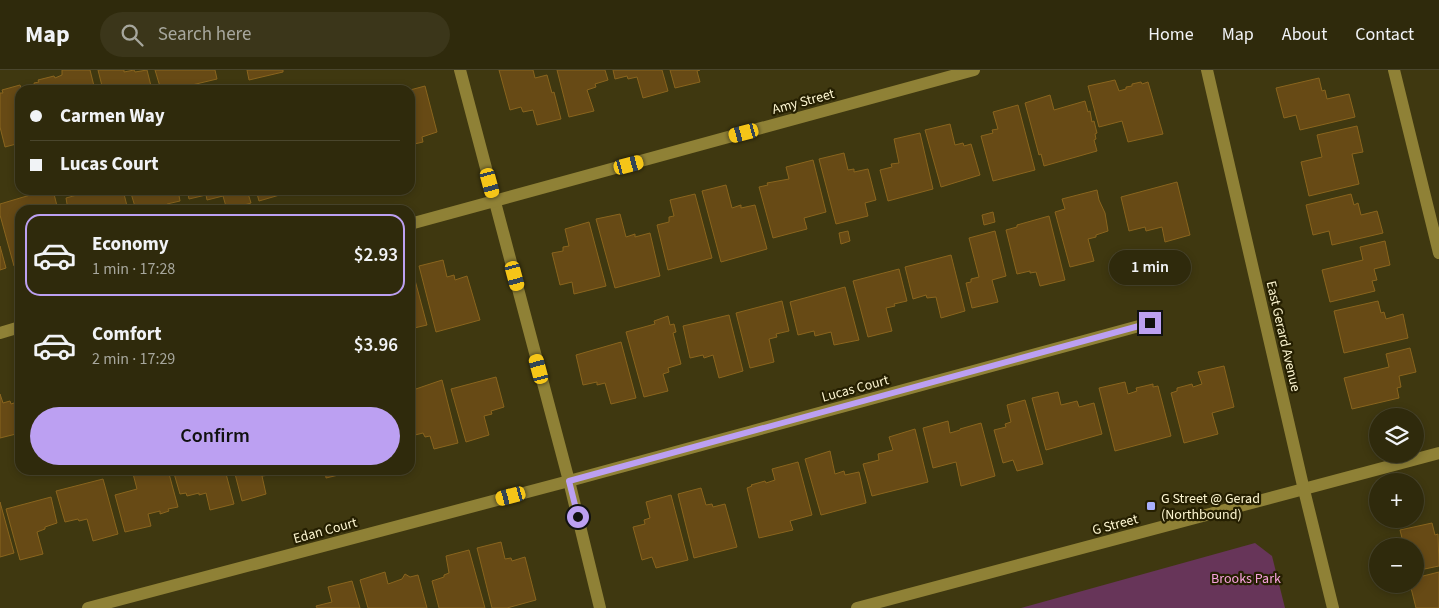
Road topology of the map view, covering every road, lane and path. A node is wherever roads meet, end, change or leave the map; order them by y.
1 (460, 70) edge
2 (974, 70) edge
3 (1207, 70) edge
4 (1394, 70) edge
5 (495, 201) junction
6 (415, 223) edge
7 (1439, 253) edge
8 (1150, 323) dead end
9 (15, 328) edge
10 (0, 333) edge
11 (1439, 453) edge
12 (569, 481) junction
13 (1304, 490) junction
14 (88, 608) edge
15 (600, 608) edge
16 (857, 608) edge
17 (1333, 608) edge

1 - 5 street
2 - 5 street, Amy Street
3 - 13 street, East Gerard Avenue
4 - 7 street
5 - 6 street, Amy Street
5 - 12 street
8 - 12 street, Lucas Court
9 - 10 street
11 - 13 street, G Street
12 - 14 street, Edan Court
12 - 15 street
13 - 16 street, G Street
13 - 17 street, East Gerard Avenue

